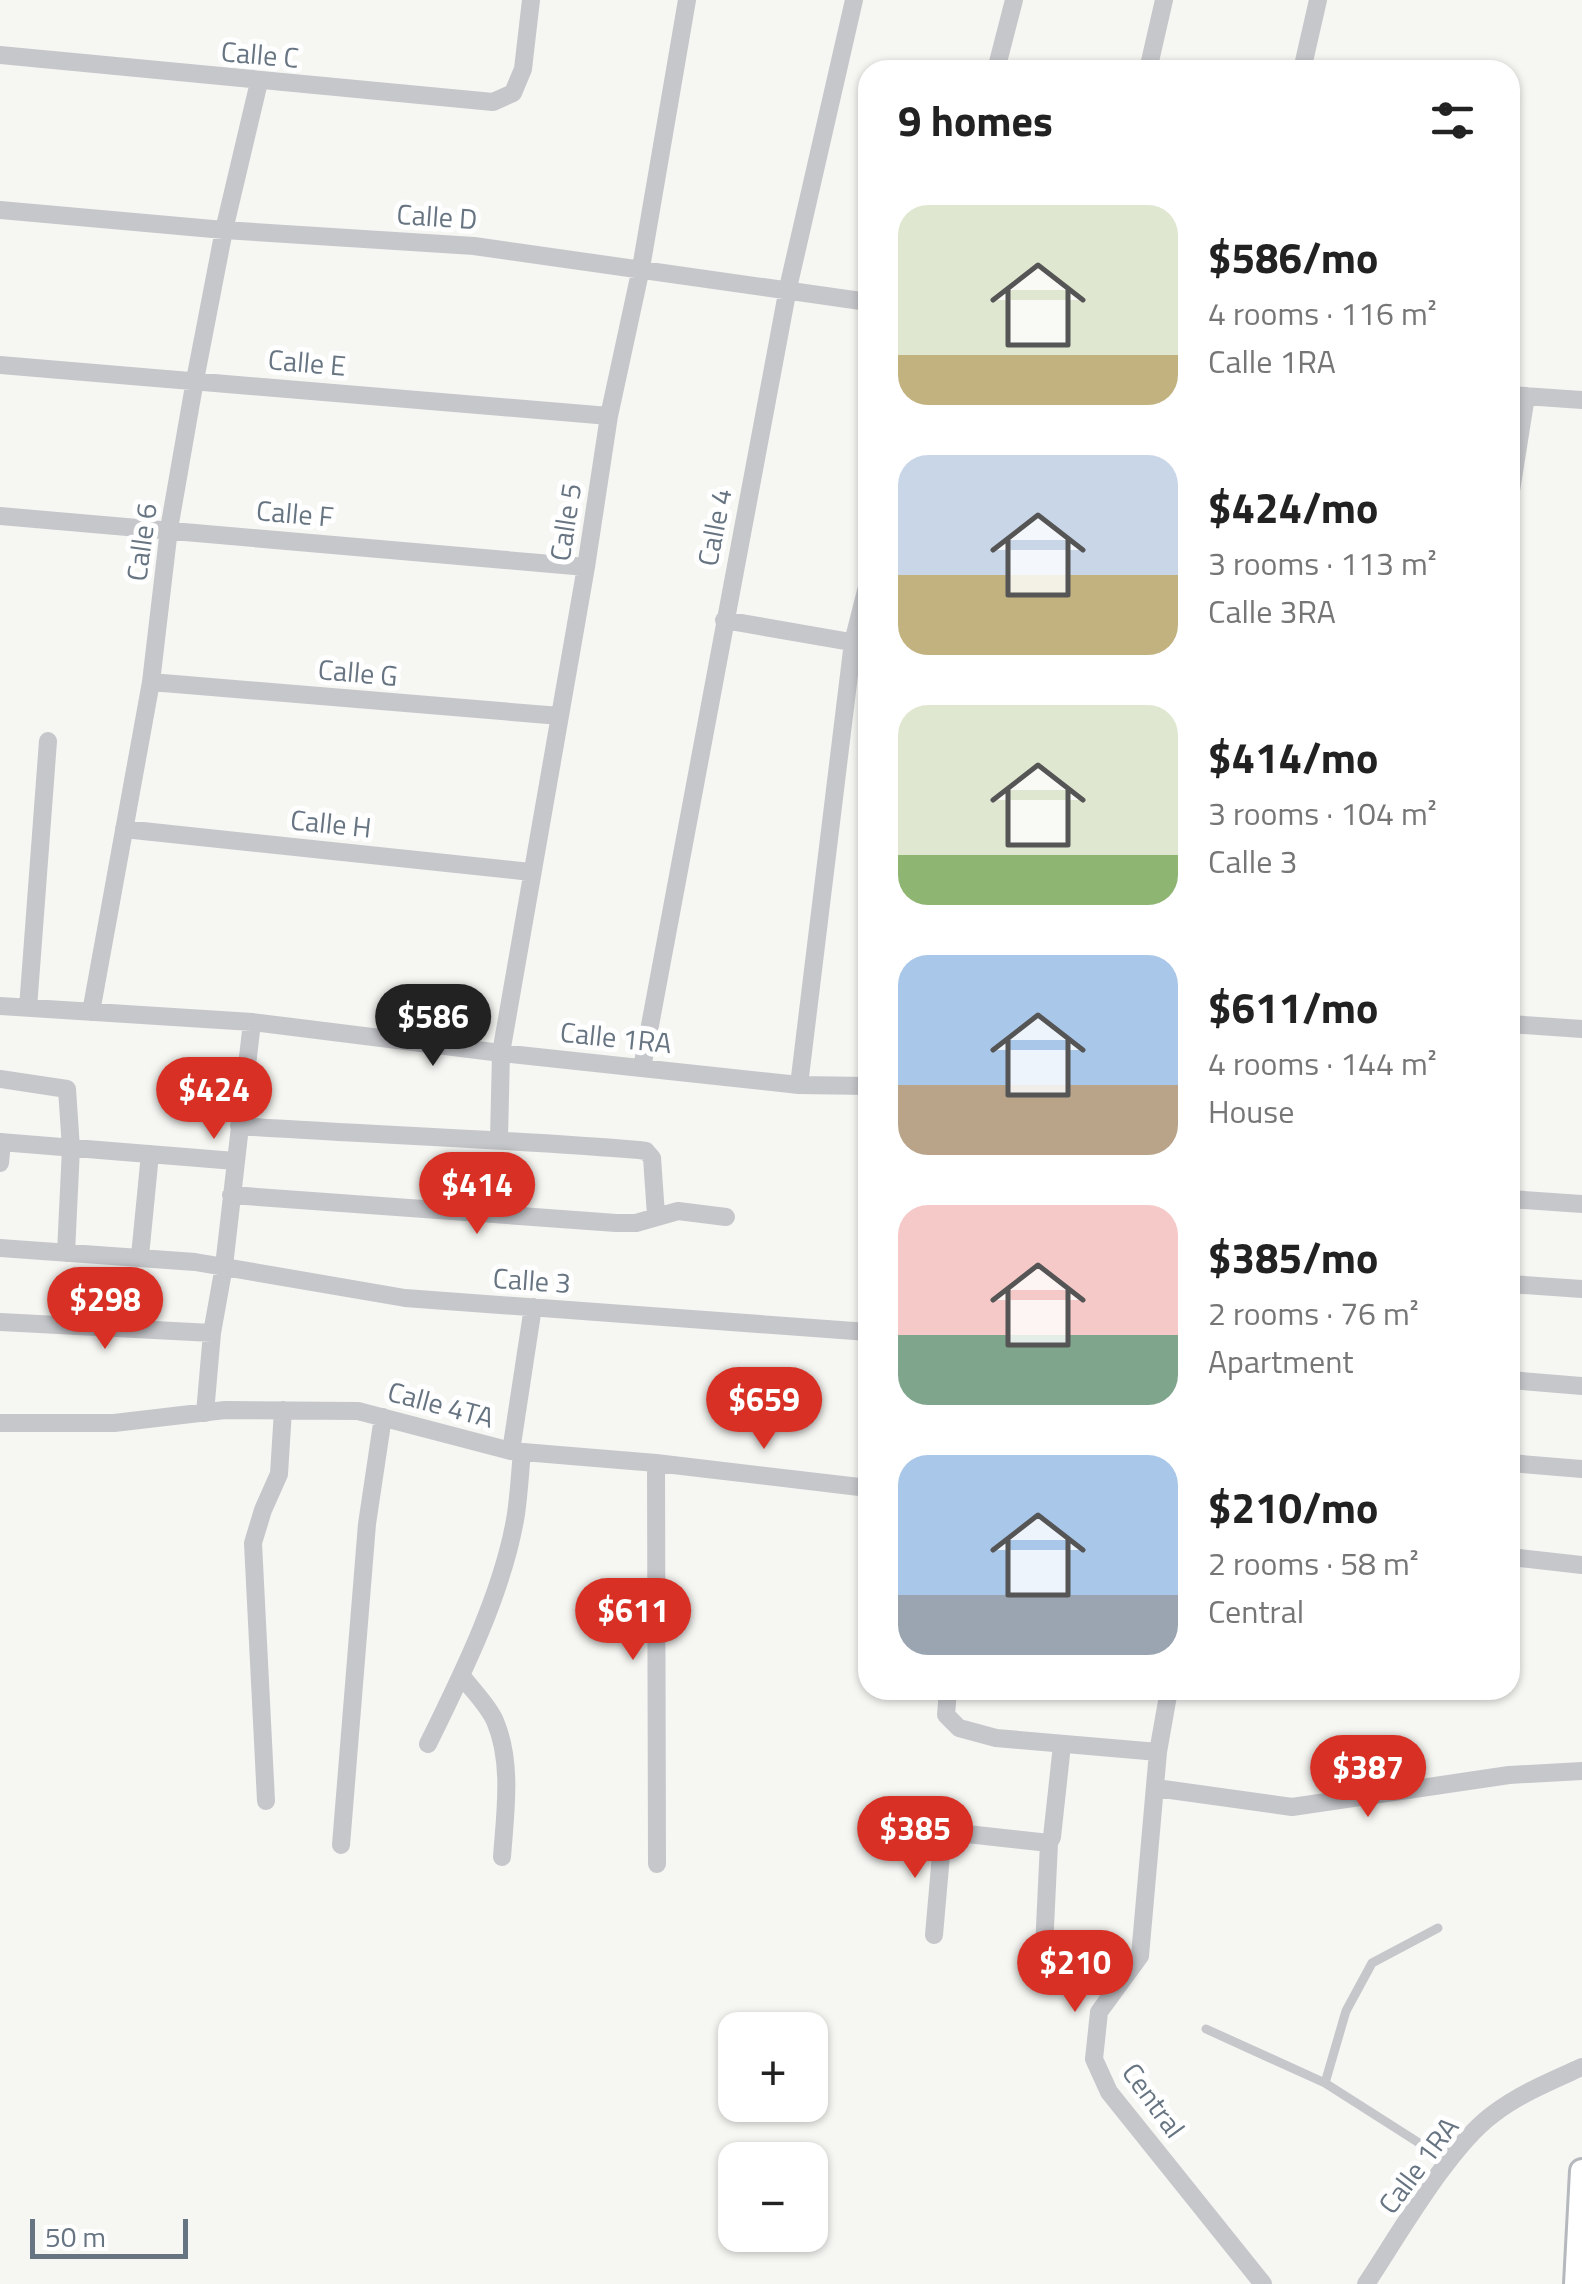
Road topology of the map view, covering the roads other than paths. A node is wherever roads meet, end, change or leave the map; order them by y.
1 (531, 0) edge
2 (687, 0) edge
3 (854, 0) edge
4 (1014, 0) edge
5 (1164, 0) edge
6 (1318, 0) edge
7 (0, 55) edge
8 (999, 60) edge
9 (1150, 60) edge
10 (1304, 60) edge
11 (260, 82) junction
12 (0, 210) edge
13 (224, 230) junction
14 (641, 268) junction
15 (788, 288) junction
16 (858, 300) edge
17 (0, 365) edge
18 (195, 380) junction
19 (1520, 395) edge
20 (1582, 400) edge
21 (608, 416) junction
22 (0, 516) edge
23 (169, 529) junction
24 (586, 567) junction
25 (724, 620) junction
26 (858, 644) edge
27 (858, 658) edge
28 (151, 682) junction
29 (560, 716) junction
30 (48, 742) dead end
31 (124, 828) junction
32 (531, 872) junction
33 (0, 1006) edge
34 (28, 1008) junction
35 (91, 1012) junction
36 (252, 1022) junction
37 (1520, 1025) edge
38 (1582, 1029) edge
39 (501, 1053) junction
40 (642, 1068) junction
41 (0, 1080) edge
42 (799, 1084) junction
43 (858, 1086) edge
44 (239, 1126) junction
45 (499, 1138) junction
46 (1, 1142) edge
47 (71, 1148) junction
48 (150, 1154) junction
49 (235, 1161) junction
50 (0, 1163) edge
51 (232, 1194) junction
52 (1520, 1200) edge
53 (1582, 1204) edge
54 (656, 1215) junction
55 (726, 1216) dead end
56 (0, 1248) edge
57 (66, 1254) junction
58 (140, 1256) junction
59 (224, 1266) junction
60 (1520, 1285) edge
61 (1582, 1289) edge
62 (533, 1308) junction
63 (0, 1322) edge
64 (858, 1331) edge
65 (212, 1334) junction
66 (1520, 1381) edge
67 (1582, 1386) edge
68 (282, 1410) junction
69 (206, 1412) junction
70 (384, 1418) junction
71 (0, 1424) edge
72 (517, 1452) junction
73 (656, 1463) junction
74 (1520, 1463) edge
75 (1582, 1469) edge
76 (858, 1487) edge
77 (1520, 1558) edge
78 (1582, 1566) edge
79 (462, 1676) junction
80 (947, 1700) edge
81 (1167, 1700) edge
82 (428, 1744) dead end
83 (1062, 1745) junction
84 (1158, 1752) junction
85 (1582, 1771) edge
86 (1156, 1788) junction
87 (266, 1802) dead end
88 (913, 1828) dead end
89 (943, 1832) junction
90 (341, 1844) dead end
91 (1049, 1844) junction
92 (502, 1857) dead end
93 (658, 1864) dead end
94 (1438, 1928) dead end
95 (934, 1935) dead end
96 (1044, 1948) dead end
97 (1206, 2029) dead end
98 (1582, 2067) edge
99 (1325, 2084) junction
100 (1449, 2162) junction
101 (1582, 2170) edge
102 (1263, 2284) edge
103 (1366, 2284) edge
104 (1576, 2284) edge

1 - 11 street, Calle C
2 - 14 street, Calle 5
3 - 15 street, Calle 4
4 - 8 street
5 - 9 street
6 - 10 street
7 - 11 street, Calle C
11 - 13 street, Calle 6
12 - 13 street, Calle D
13 - 14 street, Calle D
13 - 18 street, Calle 6
14 - 15 street, Calle D
14 - 21 street, Calle 5
15 - 16 street, Calle D
15 - 25 street, Calle 4
17 - 18 street, Calle E
18 - 21 street, Calle E
18 - 23 street, Calle 6
19 - 20 street
21 - 24 street, Calle 5
22 - 23 street, Calle F
23 - 24 street, Calle F
23 - 28 street, Calle 6
24 - 29 street, Calle 5
25 - 26 street
25 - 40 street, Calle 4
27 - 42 street
28 - 29 street, Calle G
28 - 31 street, Calle 6
29 - 32 street, Calle 5
30 - 34 street
31 - 32 street, Calle H
31 - 35 street, Calle 6
32 - 39 street, Calle 5
33 - 34 street, Calle 1RA
34 - 35 street, Calle 1RA
35 - 36 street, Calle 1RA
36 - 39 street, Calle 1RA
36 - 44 street
37 - 38 street
39 - 40 street, Calle 1RA
39 - 45 street, Calle 5
40 - 42 street, Calle 1RA
41 - 47 street
42 - 43 street, Calle 1RA
44 - 45 street
44 - 49 street
45 - 54 street
46 - 47 street
46 - 50 street
47 - 48 street
47 - 57 street
48 - 49 street
48 - 58 street
49 - 51 street
51 - 54 street
51 - 59 street
52 - 53 street
54 - 55 street
56 - 57 street, Calle 3
57 - 58 street, Calle 3
58 - 59 street, Calle 3
59 - 62 street, Calle 3
59 - 65 street
60 - 61 street
62 - 64 street, Calle 3
62 - 72 street
63 - 65 street
65 - 69 street
66 - 67 street
68 - 69 street, Calle 4TA
68 - 70 street, Calle 4TA
68 - 87 street
69 - 71 street, Calle 4TA
70 - 72 street, Calle 4TA
70 - 90 street
72 - 73 street, Calle 4TA
72 - 79 street
73 - 76 street, Calle 4TA
73 - 93 street
74 - 75 street
77 - 78 street
79 - 82 street
79 - 92 street
80 - 83 street
81 - 84 street, Central
83 - 84 street
83 - 91 street
84 - 86 street, Central
85 - 86 street
86 - 102 street, Central
88 - 89 street
89 - 91 street
89 - 95 street
91 - 96 street
94 - 99 lane
97 - 99 lane
98 - 100 street, Calle 1RA
99 - 100 lane
100 - 103 street, Calle 1RA
101 - 104 main road

